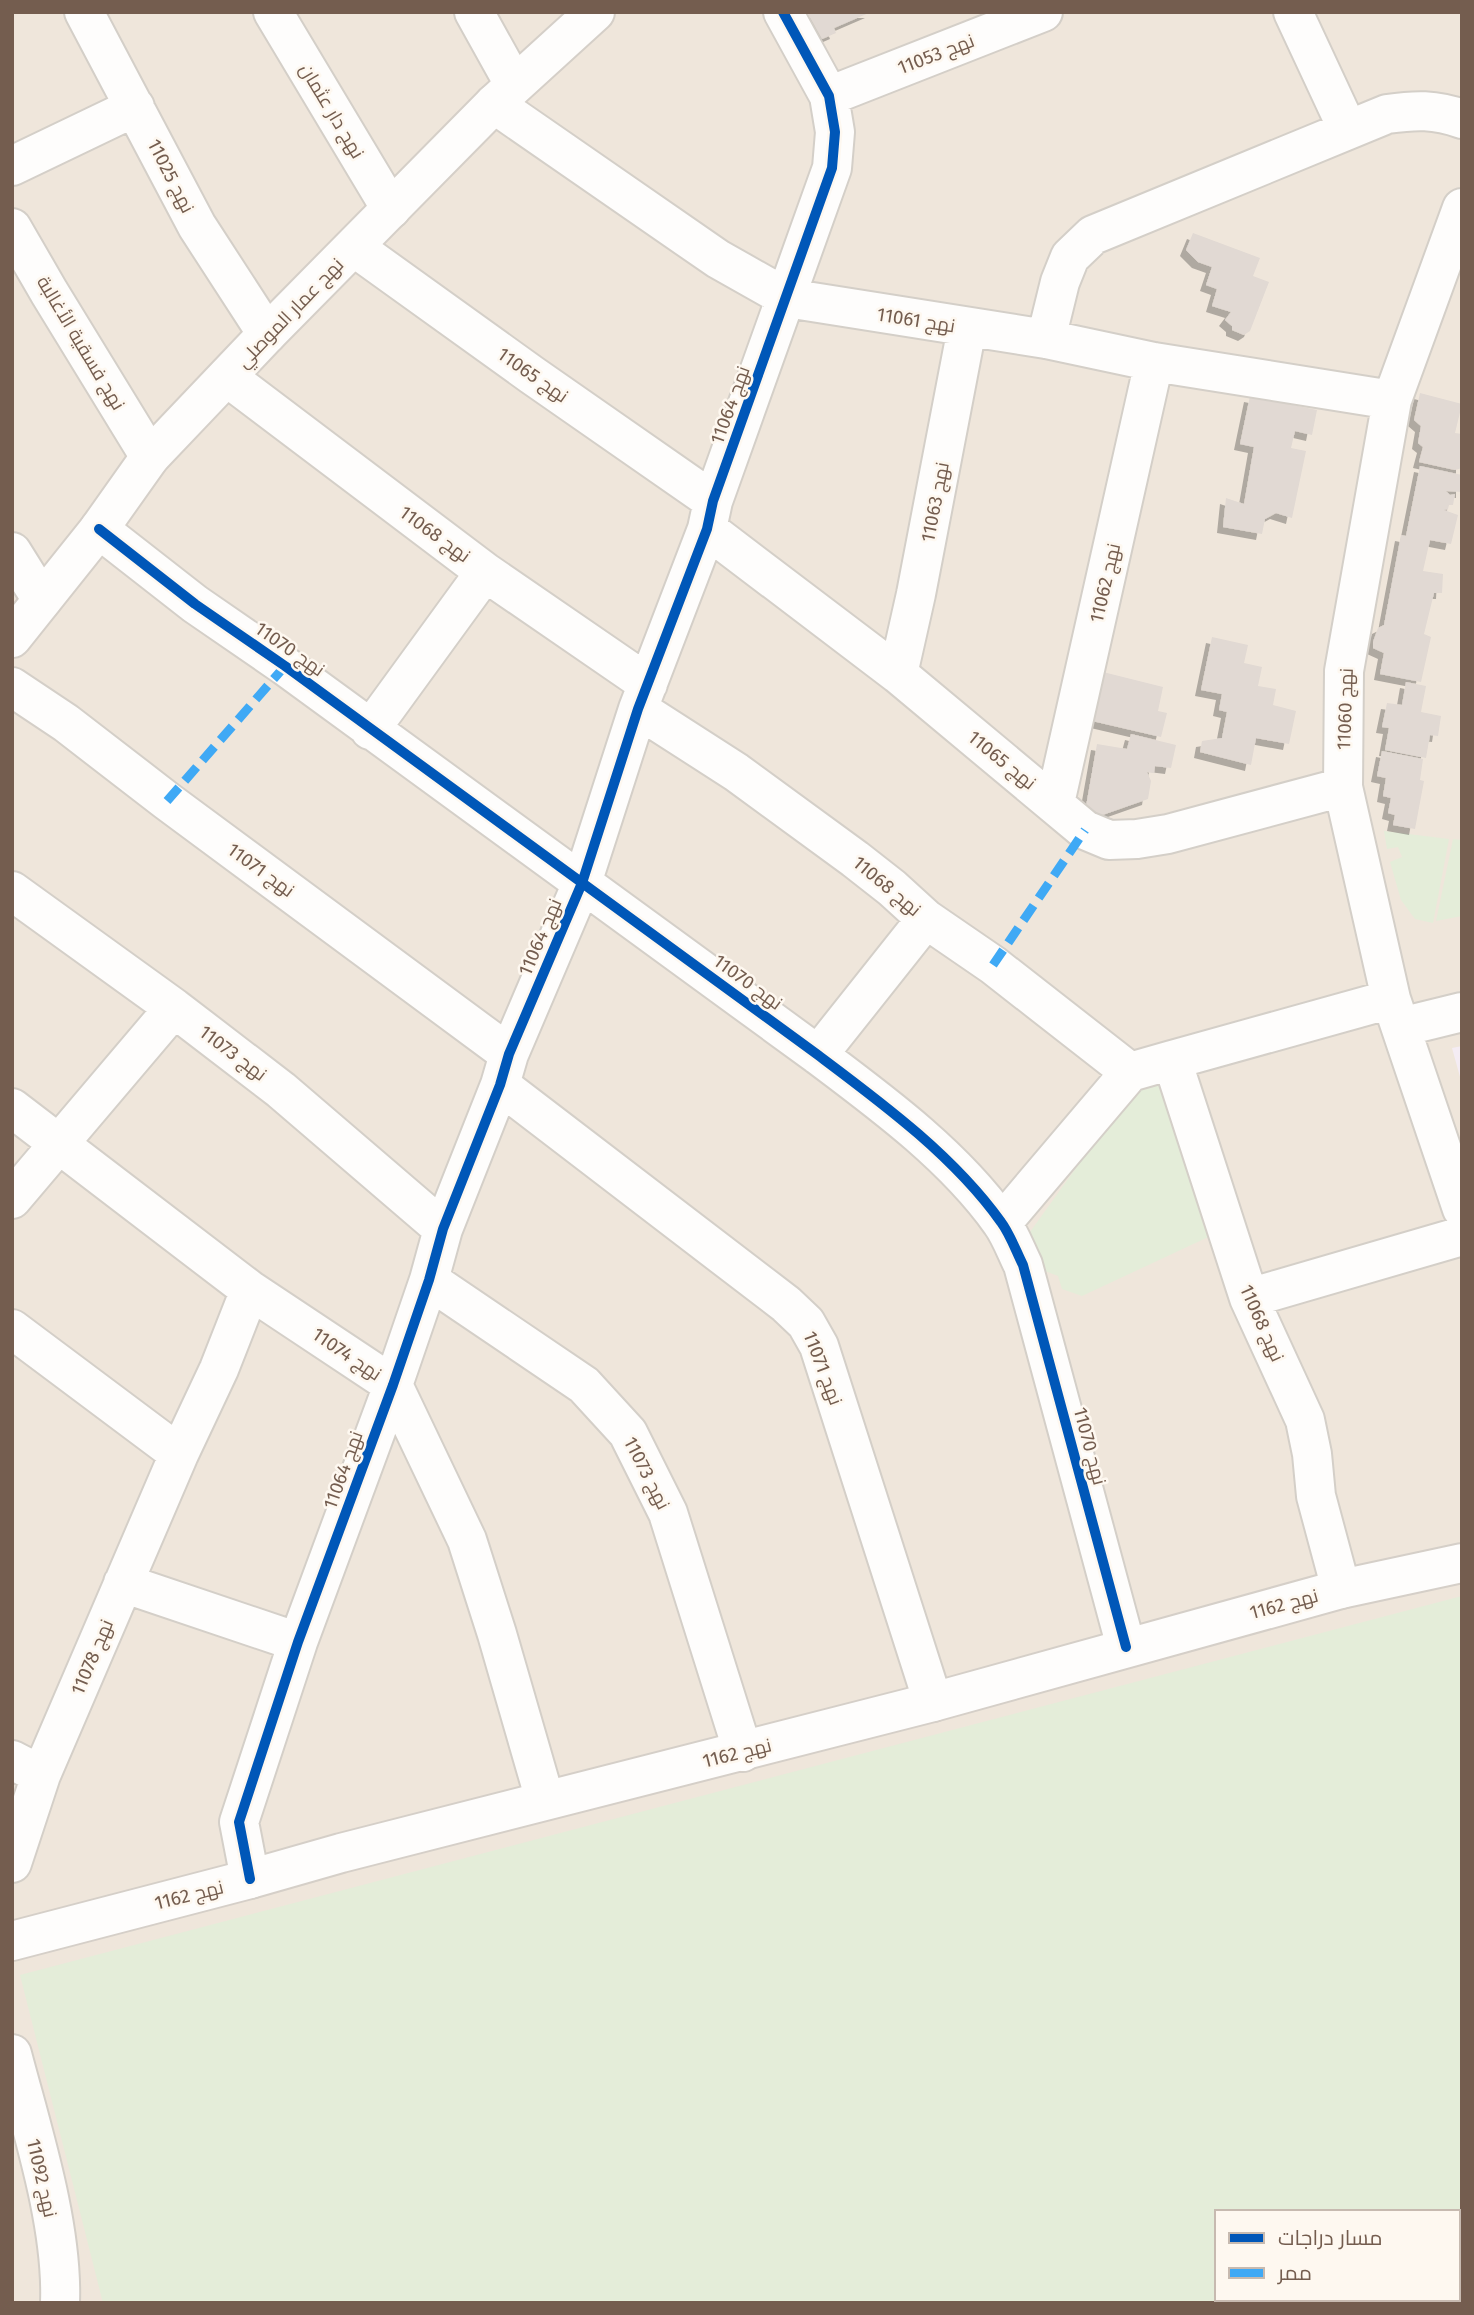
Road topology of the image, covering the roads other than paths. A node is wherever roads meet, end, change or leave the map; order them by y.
1 (84, 12) edge
2 (273, 12) edge
3 (474, 12) edge
4 (595, 12) edge
5 (783, 12) edge
6 (1043, 12) edge
7 (1293, 12) edge
8 (504, 94) junction
9 (829, 96) junction
10 (135, 107) junction
11 (1462, 120) edge
12 (1348, 130) junction
13 (12, 166) edge
14 (1462, 208) edge
15 (391, 209) junction
16 (12, 228) edge
17 (354, 247) junction
18 (787, 298) junction
19 (967, 328) junction
20 (267, 334) junction
21 (1046, 339) junction
22 (1154, 362) junction
23 (227, 377) junction
24 (1392, 401) junction
25 (150, 457) junction
26 (710, 515) junction
27 (99, 529) junction
28 (12, 552) edge
29 (485, 572) junction
30 (42, 600) junction
31 (12, 638) edge
32 (898, 674) junction
33 (12, 687) edge
34 (643, 697) junction
35 (370, 730) junction
36 (1343, 787) junction
37 (1055, 803) junction
38 (582, 883) junction
39 (12, 891) edge
40 (926, 919) junction
41 (174, 1008) junction
42 (1462, 1012) edge
43 (1396, 1013) junction
44 (818, 1055) junction
45 (1172, 1060) junction
46 (504, 1070) junction
47 (1130, 1072) junction
48 (12, 1108) edge
49 (58, 1144) junction
50 (12, 1199) edge
51 (1462, 1209) edge
52 (1002, 1223) junction
53 (443, 1229) junction
54 (1462, 1236) edge
55 (429, 1280) junction
56 (250, 1290) junction
57 (1249, 1298) junction
58 (12, 1329) edge
59 (393, 1385) junction
60 (179, 1454) junction
61 (1462, 1563) edge
62 (123, 1583) junction
63 (1341, 1589) junction
64 (298, 1642) junction
65 (1126, 1647) junction
66 (933, 1702) junction
67 (743, 1752) junction
68 (27, 1768) edge
69 (545, 1800) junction
70 (12, 1863) edge
71 (250, 1879) junction
72 (12, 1941) edge
73 (12, 2054) edge
74 (60, 2303) edge

1 - 10 street, نهج 11025
2 - 15 street, نهج دار عثمان
3 - 8 street
4 - 8 street, نهج عمار الموصلي
5 - 9 street, نهج 11064
6 - 9 street, نهج 11053
7 - 12 street
8 - 15 street, نهج عمار الموصلي
8 - 18 street, نهج 11061
9 - 18 street, نهج 11064
10 - 13 street
10 - 20 street, نهج 11025
11 - 12 street
12 - 21 street
14 - 24 street, نهج 11060
15 - 17 street, نهج عمار الموصلي
16 - 25 street, نهج فسقية الأغالبة
17 - 20 street, نهج عمار الموصلي
17 - 26 street, نهج 11065
18 - 19 street, نهج 11061
18 - 26 street, نهج 11064
19 - 21 street, نهج 11061
19 - 32 street, نهج 11063
20 - 23 street, نهج عمار الموصلي
21 - 22 street, نهج 11061
22 - 24 street, نهج 11061
22 - 37 street, نهج 11062
23 - 25 street, نهج عمار الموصلي
23 - 29 street, نهج 11068
24 - 36 street, نهج 11060
25 - 27 street, نهج عمار الموصلي
26 - 32 street, نهج 11065
26 - 34 street, نهج 11064
27 - 30 street, نهج عمار الموصلي
27 - 35 street, نهج 11070
28 - 30 street
29 - 34 street, نهج 11068
29 - 35 street
30 - 31 street, نهج عمار الموصلي
32 - 37 street, نهج 11065
33 - 46 street, نهج 11071
34 - 38 street, نهج 11064
34 - 40 street, نهج 11068
35 - 38 street, نهج 11070
36 - 37 street, نهج 11065
36 - 43 street, نهج 11060
38 - 44 street, نهج 11070
38 - 46 street, نهج 11064
39 - 41 street, نهج 11073
40 - 44 street
40 - 47 street, نهج 11068
41 - 49 street
41 - 53 street, نهج 11073
42 - 43 street
43 - 45 street
43 - 51 street, نهج 11060
44 - 52 street, نهج 11070
45 - 47 street
45 - 57 street, نهج 11068
46 - 53 street, نهج 11064
46 - 66 street, نهج 11071
47 - 52 street
48 - 49 street, نهج 11074
49 - 50 street
49 - 56 street, نهج 11074
52 - 65 street, نهج 11070
53 - 55 street, نهج 11064
54 - 57 street
55 - 59 street, نهج 11064
55 - 67 street, نهج 11073
56 - 59 street, نهج 11074
56 - 60 street, نهج 11078
57 - 63 street, نهج 11068
58 - 60 street
59 - 64 street, نهج 11064
59 - 69 street, نهج 11074
60 - 62 street, نهج 11078
61 - 63 street, نهج 1162
62 - 64 street
62 - 68 street, نهج 11078
63 - 65 street, نهج 1162
64 - 71 street, نهج 11064
65 - 66 street, نهج 1162
66 - 67 street, نهج 1162
67 - 69 street, نهج 1162
68 - 70 street, نهج 11078
69 - 71 street, نهج 1162
71 - 72 street, نهج 1162
73 - 74 street, نهج 11092

